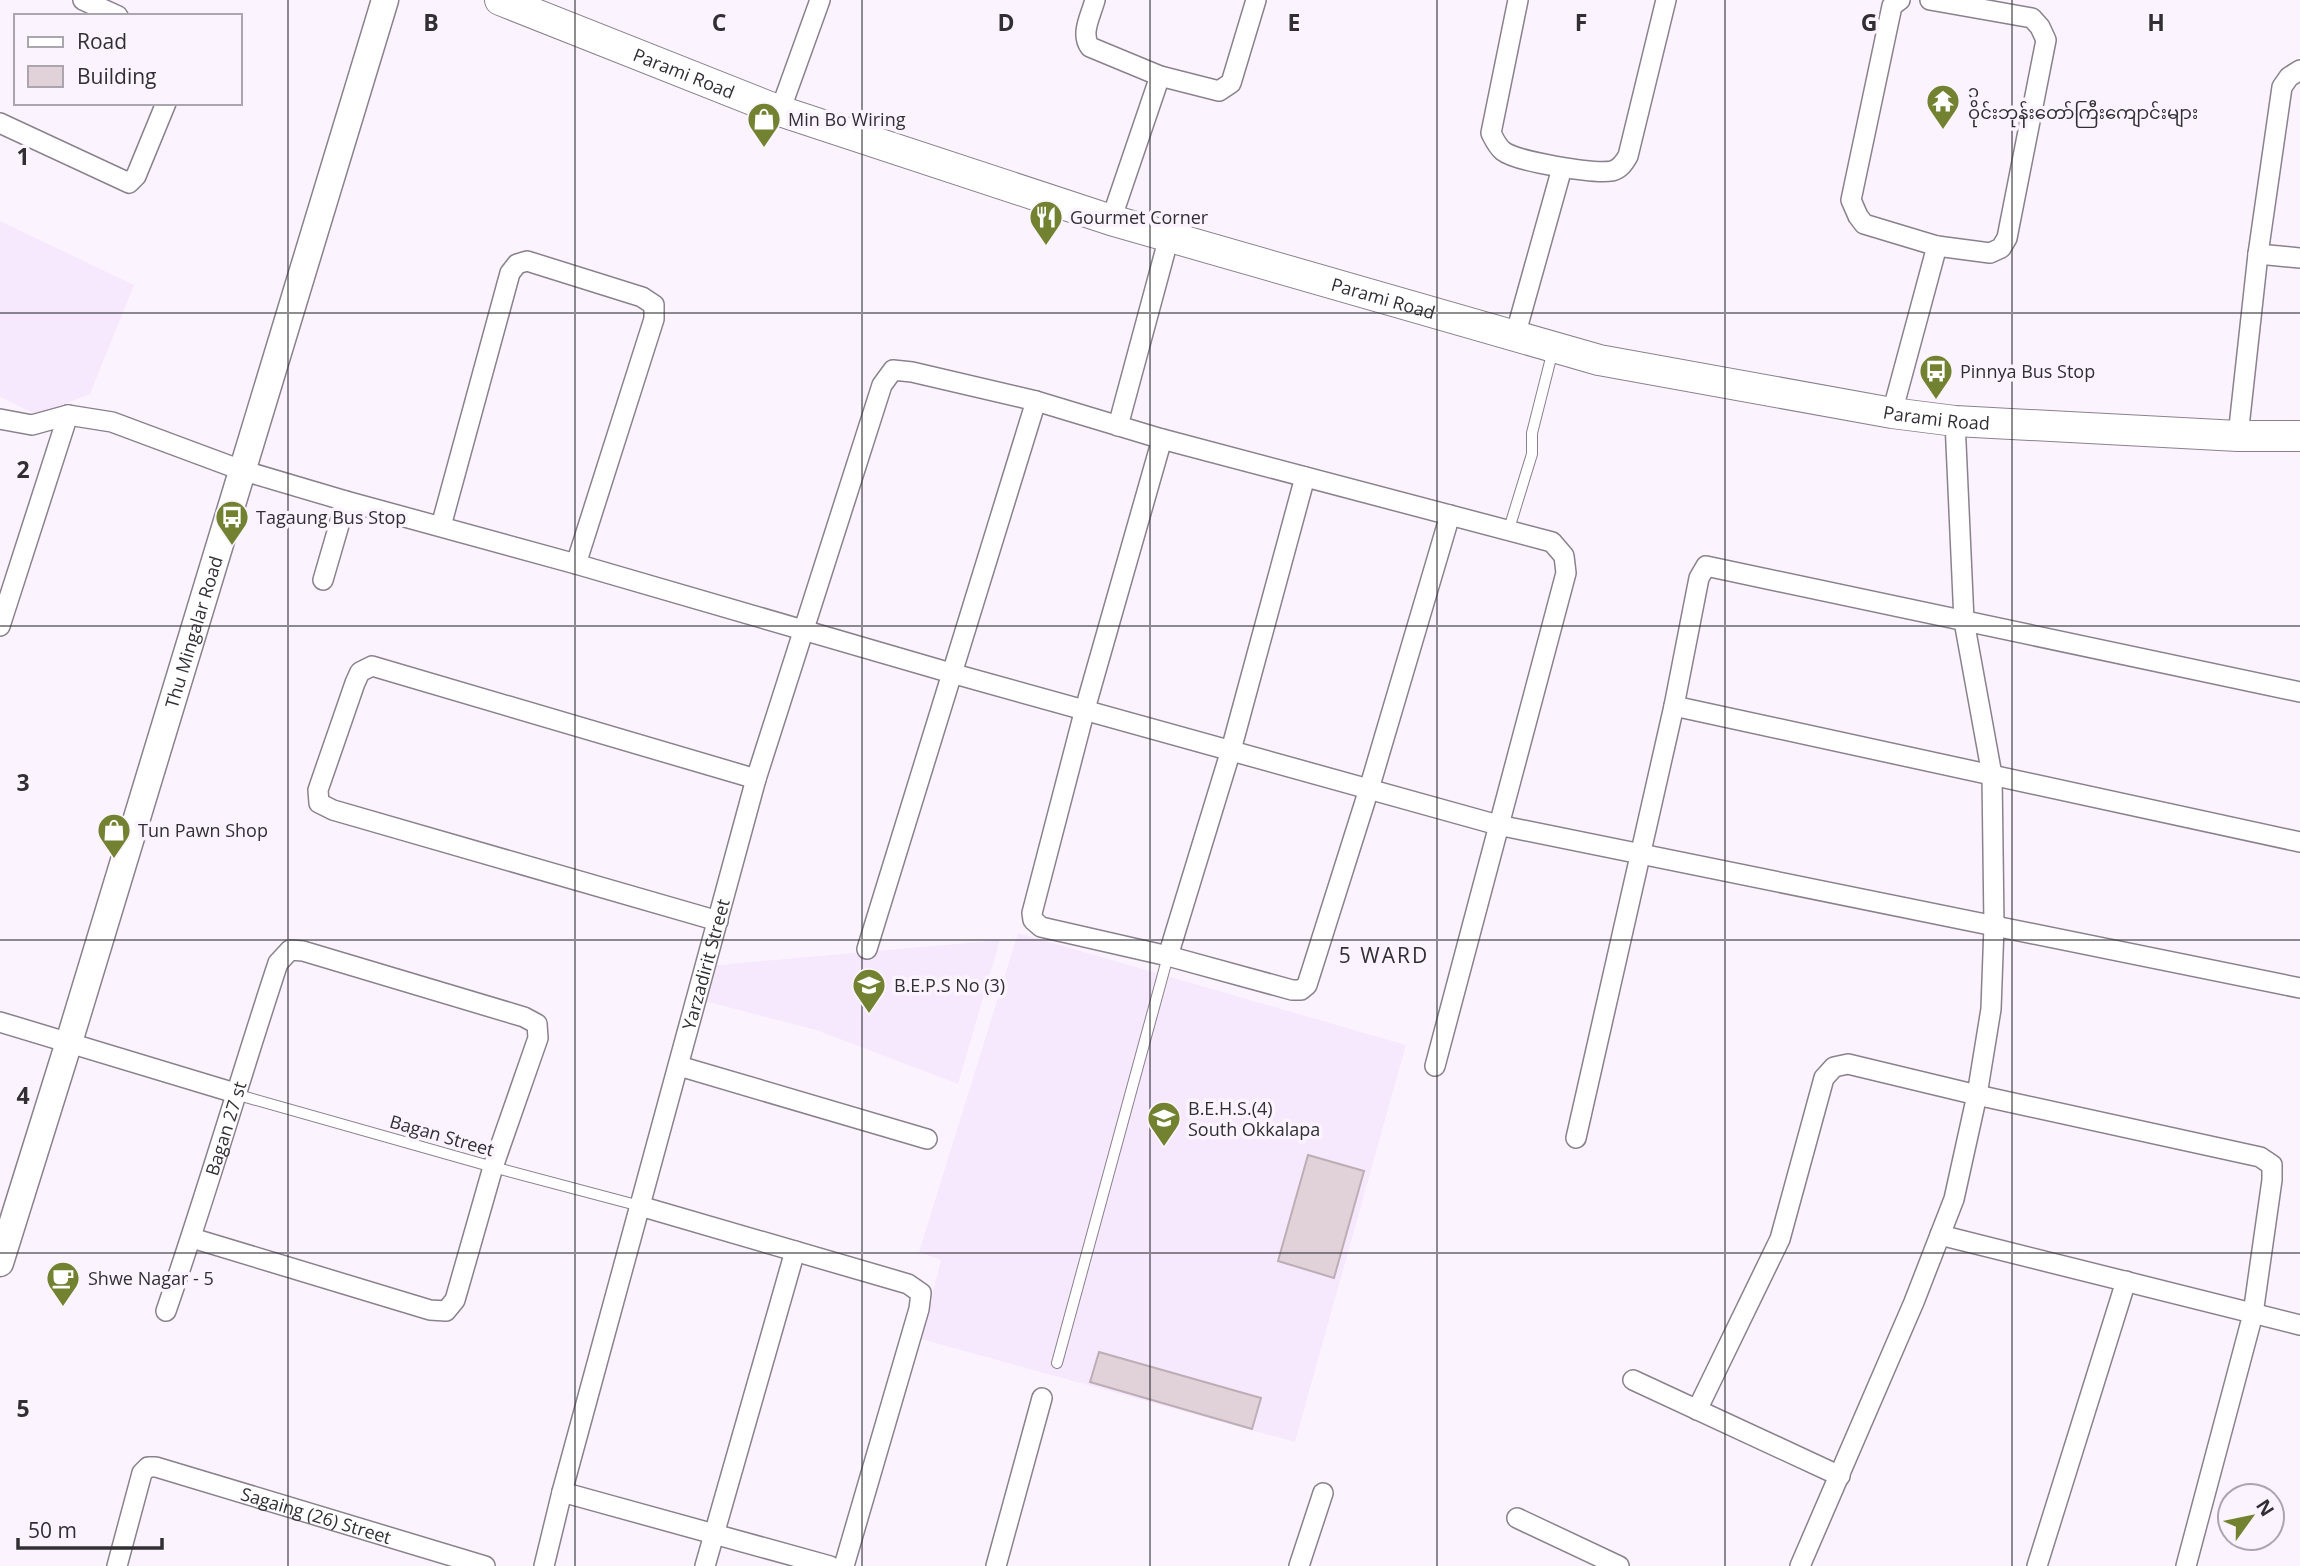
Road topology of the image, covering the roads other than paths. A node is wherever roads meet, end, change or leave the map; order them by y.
1 (83, 0) edge
2 (385, 0) edge
3 (500, 0) edge
4 (820, 0) edge
5 (1095, 0) edge
6 (1256, 0) edge
7 (1518, 0) edge
8 (1666, 0) edge
9 (1900, 0) edge
10 (1930, 0) edge
11 (114, 14) edge
12 (2300, 70) edge
13 (1160, 76) junction
14 (165, 105) edge
15 (780, 111) junction
16 (0, 123) edge
17 (1562, 168) junction
18 (1111, 220) junction
19 (1169, 237) junction
20 (1937, 246) junction
21 (2258, 254) junction
22 (2300, 258) edge
23 (1515, 336) junction
24 (1553, 347) junction
25 (1036, 401) junction
26 (1892, 413) junction
27 (68, 415) junction
28 (0, 419) edge
29 (1955, 421) junction
30 (1118, 426) junction
31 (2238, 436) junction
32 (2300, 436) edge
33 (1162, 439) junction
34 (241, 470) junction
35 (1305, 477) junction
36 (346, 500) junction
37 (1450, 515) junction
38 (441, 526) junction
39 (1508, 532) junction
40 (576, 564) junction
41 (323, 580) dead end
42 (1964, 621) junction
43 (0, 626) edge
44 (803, 630) junction
45 (951, 673) junction
46 (2300, 692) edge
47 (1674, 706) junction
48 (1085, 709) junction
49 (1231, 750) junction
50 (1992, 775) junction
51 (756, 779) junction
52 (1368, 789) junction
53 (1498, 825) junction
54 (2300, 842) edge
55 (1641, 854) junction
56 (718, 921) junction
57 (1994, 926) junction
58 (867, 949) dead end
59 (1168, 956) junction
60 (2300, 988) edge
61 (0, 1022) edge
62 (69, 1042) junction
63 (679, 1066) junction
64 (1435, 1066) dead end
65 (235, 1093) junction
66 (1978, 1095) junction
67 (1576, 1138) dead end
68 (927, 1139) dead end
69 (493, 1167) junction
70 (640, 1206) junction
71 (1940, 1235) junction
72 (192, 1238) junction
73 (795, 1251) junction
74 (0, 1263) edge
75 (2126, 1281) junction
76 (166, 1311) dead end
77 (2253, 1314) junction
78 (2300, 1325) edge
79 (1057, 1363) dead end
80 (1633, 1380) dead end
81 (1042, 1398) dead end
82 (1697, 1410) junction
83 (1840, 1476) junction
84 (562, 1492) junction
85 (1323, 1493) dead end
86 (1517, 1518) dead end
87 (714, 1533) junction
88 (117, 1566) edge
89 (485, 1566) edge
90 (544, 1566) edge
91 (705, 1566) edge
92 (830, 1566) edge
93 (844, 1566) edge
94 (996, 1566) edge
95 (1299, 1566) edge
96 (1619, 1566) edge
97 (1800, 1566) edge
98 (2036, 1566) edge
99 (2186, 1566) edge

1 - 11 street
2 - 34 main road, Thu Mingalar Road
3 - 15 main road, Parami Road
4 - 15 street
5 - 13 street
6 - 13 street
7 - 17 street
8 - 17 street
9 - 20 street
10 - 20 street
12 - 21 street
13 - 18 street
14 - 16 street
15 - 18 main road, Parami Road
17 - 23 street
18 - 19 main road, Parami Road
19 - 23 main road, Parami Road
19 - 30 street
20 - 26 street
21 - 22 street
21 - 31 street
23 - 24 main road, Parami Road
24 - 26 main road, Parami Road
24 - 39 lane
25 - 30 street
25 - 44 street, Yarzadirit Street
25 - 45 street
26 - 29 main road, Parami Road
27 - 28 street
27 - 34 street
27 - 43 street
29 - 31 main road, Parami Road
29 - 42 street
30 - 33 street
31 - 32 main road, Parami Road
33 - 35 street
33 - 48 street
34 - 36 street
34 - 62 main road, Thu Mingalar Road
35 - 37 street
35 - 49 street
36 - 38 street
36 - 41 street
37 - 39 street
37 - 52 street
38 - 40 street
38 - 40 street
39 - 53 street
40 - 44 street
42 - 46 street
42 - 47 street
42 - 50 street
44 - 45 street
44 - 51 street, Yarzadirit Street
45 - 48 street
45 - 58 street
47 - 50 street
47 - 55 street
48 - 49 street
48 - 59 street
49 - 52 street
49 - 59 street
50 - 54 street
50 - 57 street
51 - 56 street, Yarzadirit Street
51 - 56 street
52 - 53 street
52 - 59 street
53 - 55 street
53 - 64 street
55 - 57 street
55 - 67 street
56 - 63 street, Yarzadirit Street
57 - 60 street
57 - 66 street
59 - 79 lane
61 - 62 street
62 - 65 street
62 - 74 main road, Thu Mingalar Road
63 - 68 street
63 - 70 street, Yarzadirit Street
65 - 69 lane, Bagan Street
65 - 69 street, Bagan 27 st
65 - 72 street, Bagan 27 st
66 - 71 street
66 - 77 street
66 - 82 street
69 - 70 lane, Bagan Street
69 - 72 street
70 - 73 street
70 - 84 street, Yarzadirit Street
71 - 75 street
71 - 83 street
72 - 76 street, Bagan 27 st
73 - 87 street
73 - 93 street
75 - 77 street
75 - 98 street
77 - 78 street
77 - 99 street
80 - 82 street
81 - 94 street
82 - 83 street
83 - 97 street
84 - 87 street
84 - 90 street, Yarzadirit Street
85 - 95 street
86 - 96 street
87 - 91 street
87 - 92 street
88 - 89 street, Sagaing (26) Street

